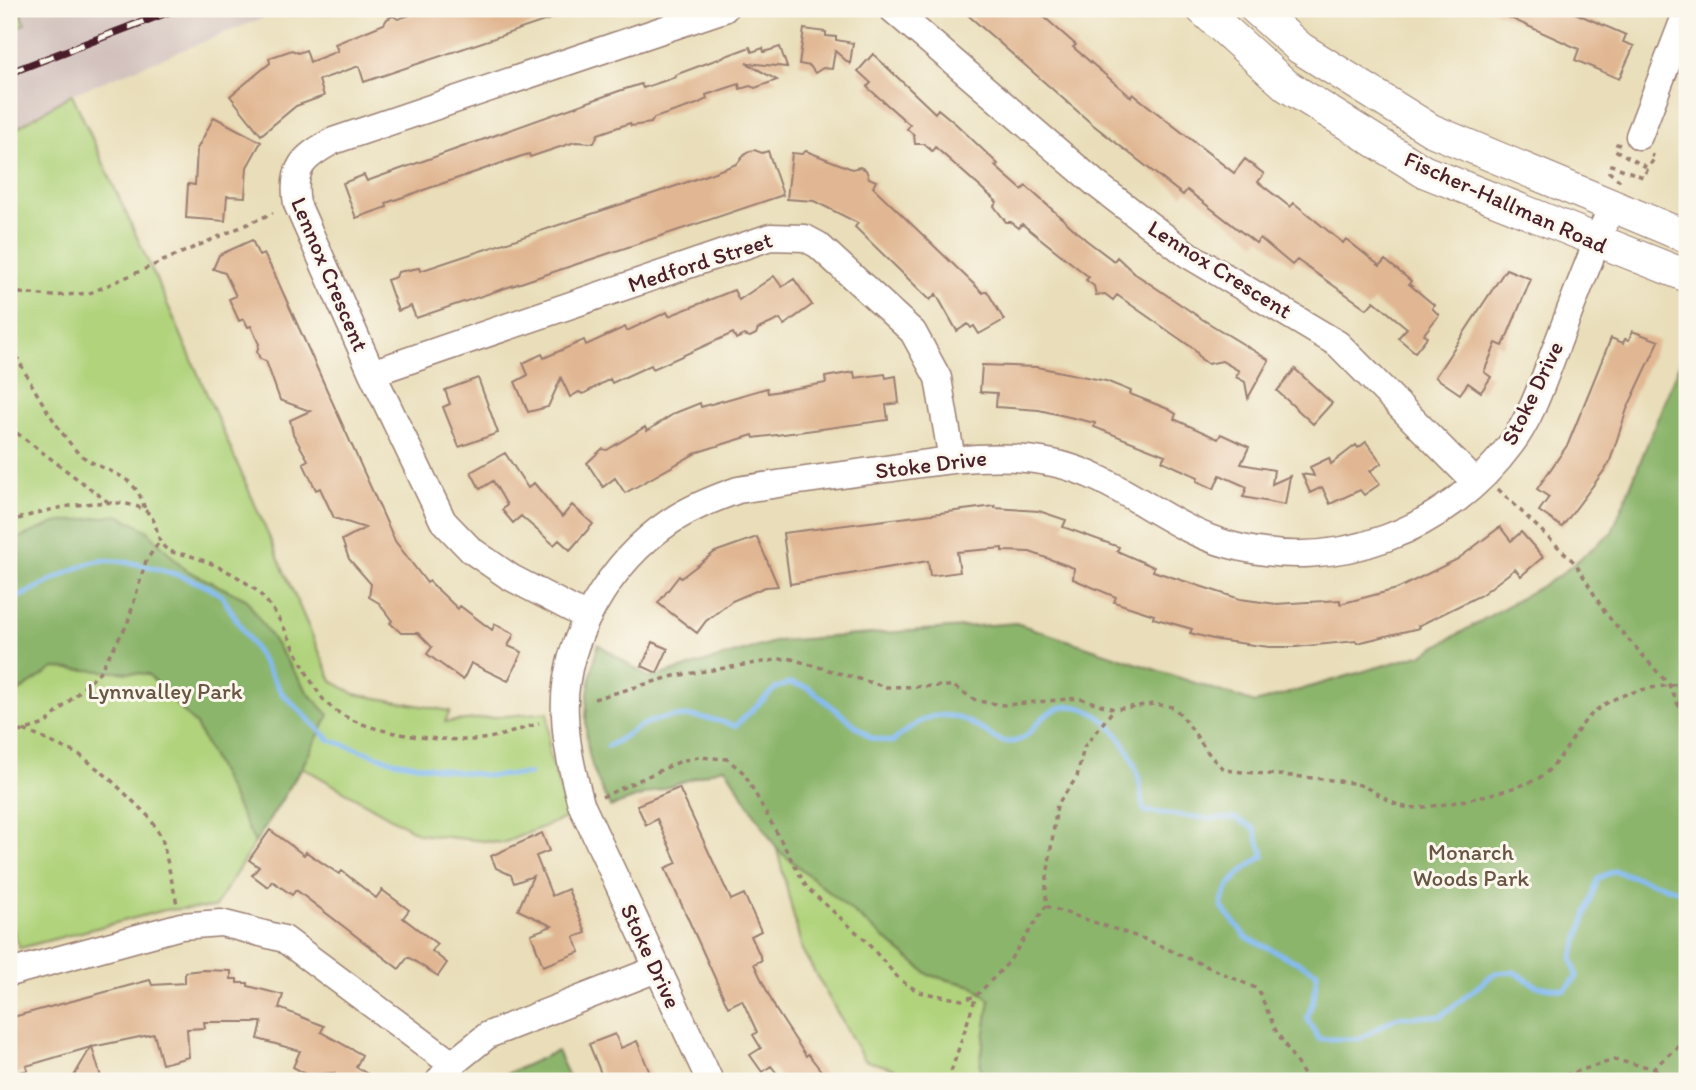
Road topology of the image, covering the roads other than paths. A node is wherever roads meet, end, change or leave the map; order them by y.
1 (724, 9) edge
2 (892, 9) edge
3 (1202, 9) edge
4 (1256, 9) edge
5 (1687, 10) edge
6 (1647, 146) road end
7 (1619, 197) junction
8 (1687, 237) edge
9 (1596, 242) junction
10 (1687, 276) edge
11 (372, 373) junction
12 (952, 460) junction
13 (1485, 484) junction
14 (587, 617) junction
15 (657, 969) junction
16 (9, 973) edge
17 (445, 1073) edge
18 (710, 1081) edge

1 - 11 street, Lennox Crescent
2 - 13 street, Lennox Crescent
3 - 9 main road, Fischer-Hallman Road
4 - 7 main road, Fischer-Hallman Road
5 - 6 street
7 - 8 main road, Fischer-Hallman Road
7 - 9 street, Stoke Drive
9 - 10 main road, Fischer-Hallman Road
9 - 13 street, Stoke Drive
11 - 12 street, Medford Street
11 - 14 street, Lennox Crescent
12 - 13 street, Stoke Drive
12 - 14 street, Stoke Drive
14 - 15 street, Stoke Drive
15 - 17 street
15 - 18 street, Stoke Drive
16 - 17 street

